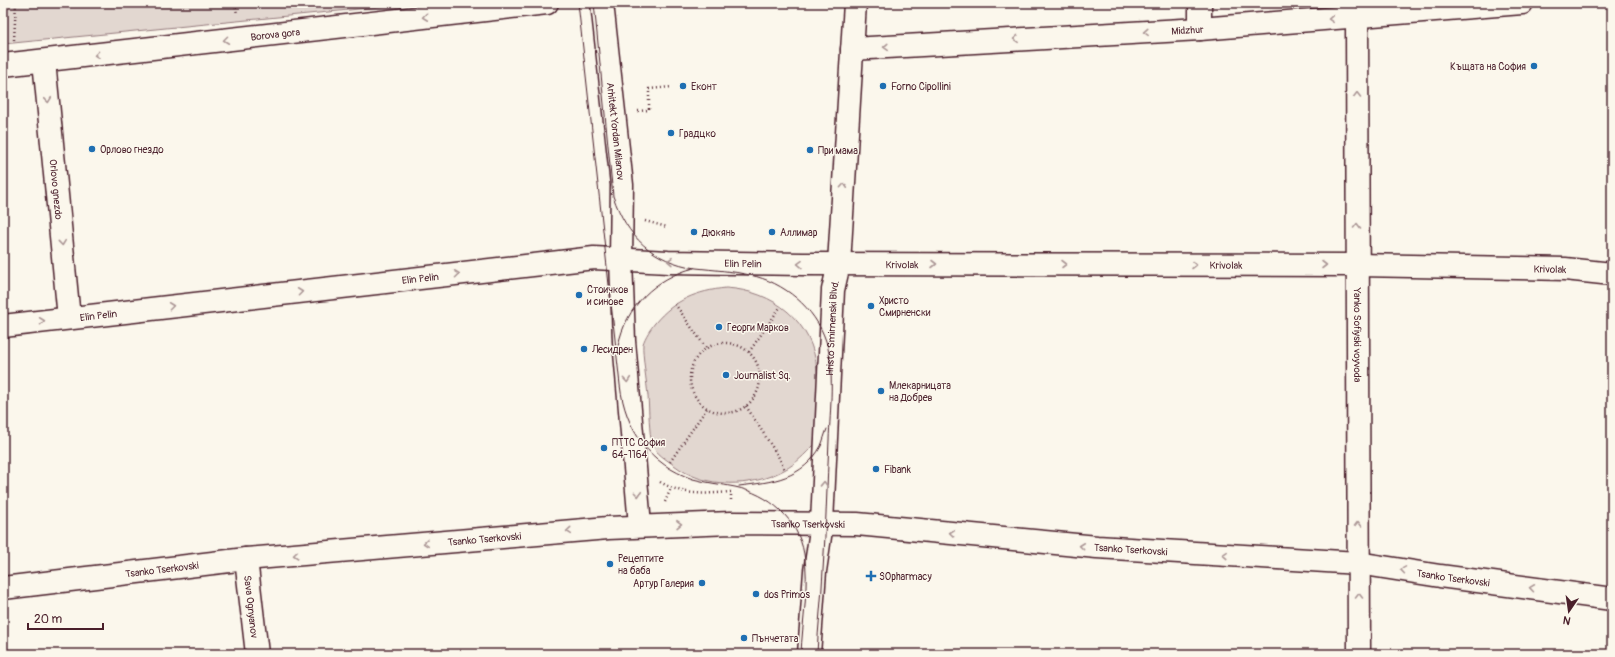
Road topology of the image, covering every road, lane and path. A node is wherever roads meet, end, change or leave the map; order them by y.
1 (16, 3) edge
2 (547, 3) edge
3 (602, 3) edge
4 (855, 3) edge
5 (1200, 3) edge
6 (1522, 3) edge
7 (1357, 17) junction
8 (1200, 29) junction
9 (852, 49) junction
10 (44, 61) junction
11 (8, 65) edge
12 (672, 87) dead end
13 (649, 89) dead end
14 (621, 259) junction
15 (839, 264) junction
16 (1358, 265) junction
17 (1612, 274) edge
18 (675, 304) dead end
19 (781, 306) dead end
20 (69, 318) junction
21 (3, 326) edge
22 (706, 348) junction
23 (749, 352) junction
24 (746, 406) junction
25 (707, 408) junction
26 (670, 462) dead end
27 (785, 470) dead end
28 (656, 479) dead end
29 (671, 488) junction
30 (731, 492) dead end
31 (668, 495) dead end
32 (822, 523) junction
33 (640, 525) junction
34 (246, 559) junction
35 (1358, 563) junction
36 (3, 588) edge
37 (1612, 599) edge
38 (257, 654) edge
39 (809, 654) edge
40 (1359, 654) edge

1 - 11 path
2 -> 10 street, Borova gora
3 - 14 street, Arhitekt Yordan Milanov
4 - 9 street, Hristo Smirnenski Blvd.
5 - 8 street
6 - 7 street, Midzhur
7 -> 8 street, Midzhur
16 -> 7 street, Yanko Sofiyski voyvoda
8 -> 9 street, Midzhur
15 -> 9 street, Hristo Smirnenski Blvd.
10 - 11 street, Borova gora
10 -> 20 street, Orlovo gnezdo
12 - 13 path
15 -> 14 street, Elin Pelin
20 -> 14 street, Elin Pelin
14 -> 33 street
15 -> 16 street, Krivolak
32 -> 15 street, Hristo Smirnenski Blvd.
16 - 17 street, Krivolak
35 -> 16 street, Yanko Sofiyski voyvoda
18 - 22 path
19 - 23 path
21 -> 20 street, Elin Pelin
22 - 23 path
22 - 25 path
23 - 24 path
24 - 25 path
24 - 27 path
25 - 26 path
28 - 29 path
29 - 30 path
29 - 31 path
33 -> 32 street, Tsanko Tserkovski
35 -> 32 street, Tsanko Tserkovski
32 - 39 street, Hristo Smirnenski Blvd.
33 -> 34 street, Tsanko Tserkovski
34 - 36 street, Tsanko Tserkovski
34 - 38 street, Sava Ognyanov
37 -> 35 street, Tsanko Tserkovski
40 -> 35 street, Yanko Sofiyski voyvoda

